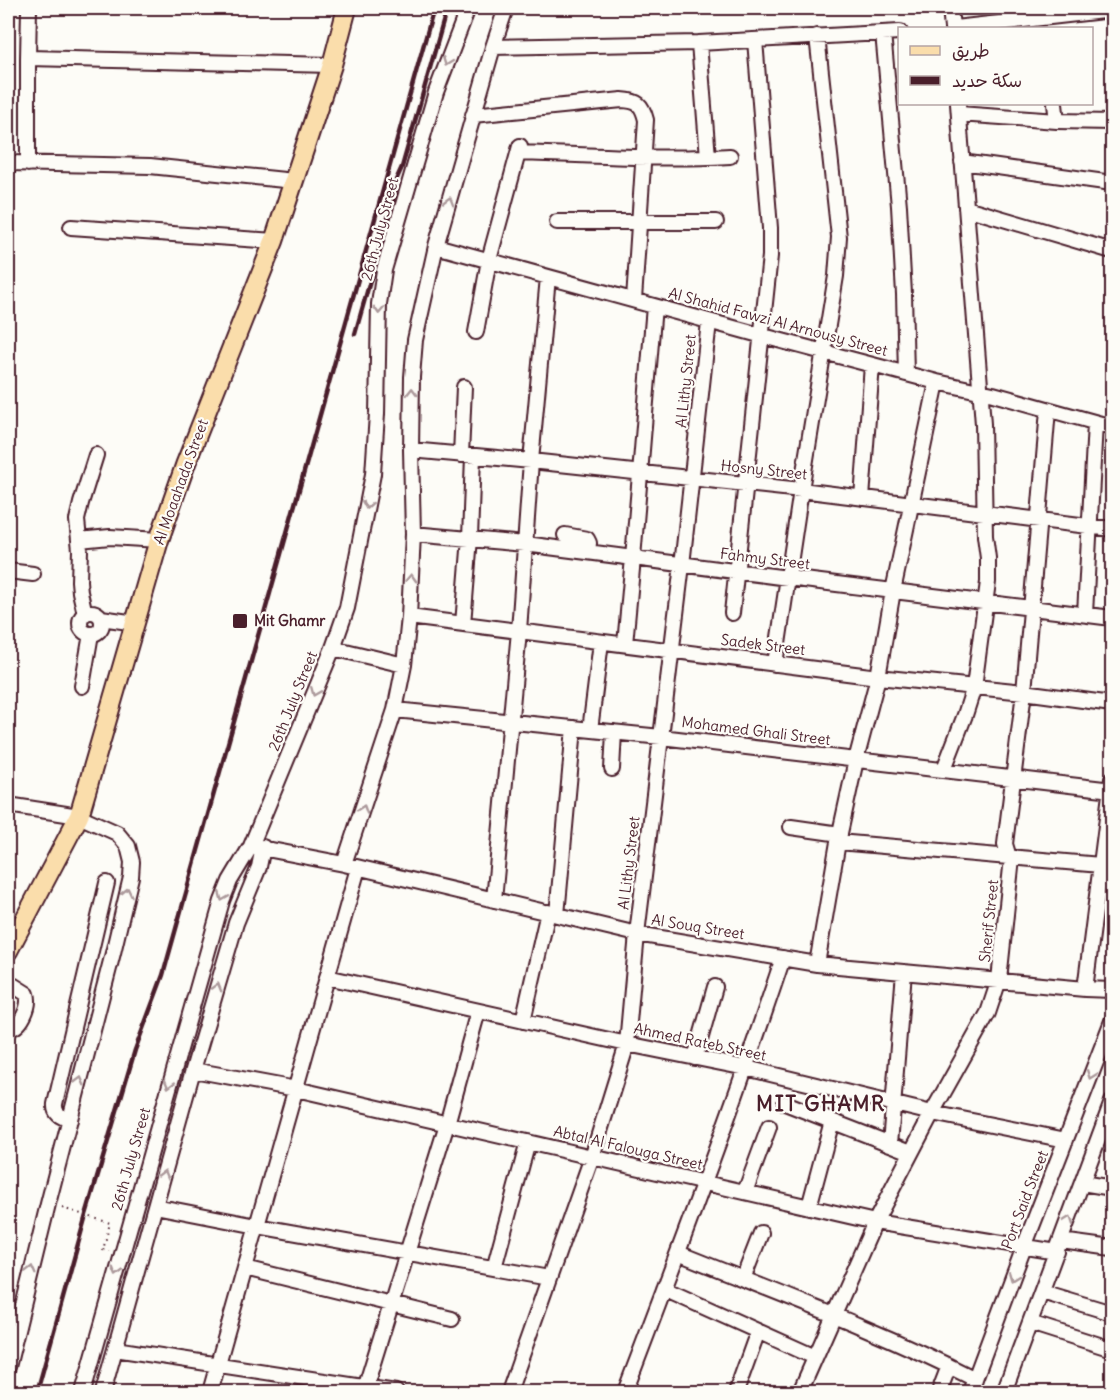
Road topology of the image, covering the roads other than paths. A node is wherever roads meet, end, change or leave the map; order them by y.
1 (29, 8) edge
2 (347, 8) edge
3 (468, 8) edge
4 (507, 8) edge
5 (950, 8) edge
6 (1113, 10) edge
7 (1050, 23) edge
8 (954, 27) edge
9 (973, 27) edge
10 (898, 32) edge
11 (883, 33) junction
12 (817, 36) junction
13 (755, 40) junction
14 (699, 43) junction
15 (493, 47) junction
16 (28, 58) junction
17 (332, 65) junction
18 (1056, 105) edge
19 (958, 109) edge
20 (473, 115) junction
21 (1057, 121) junction
22 (1113, 122) edge
23 (730, 156) dead end
24 (644, 157) junction
25 (708, 157) junction
26 (962, 162) junction
27 (8, 163) edge
28 (28, 164) junction
29 (294, 181) junction
30 (1113, 183) edge
31 (966, 208) junction
32 (557, 222) dead end
33 (639, 222) junction
34 (716, 222) dead end
35 (71, 226) dead end
36 (274, 240) junction
37 (436, 246) junction
38 (1113, 251) edge
39 (489, 260) junction
40 (548, 277) junction
41 (634, 300) junction
42 (654, 306) junction
43 (709, 322) junction
44 (476, 332) dead end
45 (763, 336) junction
46 (824, 352) junction
47 (872, 365) junction
48 (906, 374) junction
49 (937, 382) junction
50 (464, 387) dead end
51 (980, 391) junction
52 (1048, 410) junction
53 (1095, 423) junction
54 (1113, 427) edge
55 (411, 450) junction
56 (96, 455) dead end
57 (467, 455) junction
58 (531, 461) junction
59 (640, 473) junction
60 (692, 479) junction
61 (747, 484) junction
62 (801, 490) junction
63 (862, 498) junction
64 (912, 504) junction
65 (985, 512) junction
66 (1039, 520) junction
67 (1090, 526) junction
68 (1113, 529) edge
69 (413, 534) junction
70 (565, 535) dead end
71 (470, 538) junction
72 (79, 540) junction
73 (159, 540) junction
74 (525, 544) junction
75 (588, 552) junction
76 (633, 558) junction
77 (682, 565) junction
78 (8, 571) edge
79 (737, 572) junction
80 (33, 574) dead end
81 (788, 578) junction
82 (893, 591) junction
83 (986, 602) junction
84 (1032, 608) junction
85 (732, 613) dead end
86 (85, 614) junction
87 (1085, 614) junction
88 (409, 617) junction
89 (101, 618) junction
90 (1113, 618) edge
91 (136, 623) junction
92 (463, 624) junction
93 (519, 631) junction
94 (91, 634) junction
95 (601, 642) junction
96 (625, 644) junction
97 (333, 648) junction
98 (671, 650) junction
99 (775, 663) junction
100 (404, 664) junction
101 (878, 677) junction
102 (82, 686) dead end
103 (974, 687) junction
104 (1024, 692) junction
105 (1113, 705) edge
106 (396, 710) junction
107 (510, 721) junction
108 (574, 728) junction
109 (590, 730) junction
110 (614, 732) junction
111 (661, 737) junction
112 (856, 760) junction
113 (612, 769) dead end
114 (944, 769) junction
115 (1013, 777) junction
116 (1112, 786) edge
117 (8, 805) edge
118 (79, 816) junction
119 (791, 826) dead end
120 (839, 838) junction
121 (257, 846) junction
122 (1012, 858) junction
123 (351, 866) junction
124 (1107, 866) edge
125 (107, 883) dead end
126 (494, 900) junction
127 (552, 914) junction
128 (637, 934) junction
129 (91, 948) junction
130 (8, 951) edge
131 (113, 953) junction
132 (783, 958) junction
133 (817, 964) junction
134 (904, 972) junction
135 (327, 977) junction
136 (999, 980) junction
137 (8, 982) edge
138 (715, 987) dead end
139 (1085, 989) junction
140 (1113, 990) edge
141 (478, 1011) junction
142 (523, 1021) junction
143 (1113, 1021) edge
144 (8, 1029) edge
145 (627, 1044) junction
146 (695, 1058) junction
147 (746, 1068) junction
148 (193, 1070) junction
149 (296, 1089) junction
150 (785, 1102) dead end
151 (1113, 1102) edge
152 (894, 1104) junction
153 (932, 1113) junction
154 (70, 1120) junction
155 (832, 1121) junction
156 (447, 1124) junction
157 (769, 1127) dead end
158 (1066, 1140) junction
159 (528, 1142) junction
160 (890, 1144) junction
161 (911, 1152) junction
162 (592, 1157) junction
163 (705, 1183) junction
164 (1083, 1183) junction
165 (1113, 1188) edge
166 (746, 1192) junction
167 (155, 1206) junction
168 (809, 1207) junction
169 (875, 1222) junction
170 (257, 1226) junction
171 (761, 1233) dead end
172 (1059, 1246) junction
173 (1024, 1247) junction
174 (1113, 1248) edge
175 (408, 1253) junction
176 (678, 1253) junction
177 (245, 1268) junction
178 (495, 1268) junction
179 (549, 1278) junction
180 (743, 1279) junction
181 (664, 1289) junction
182 (1042, 1292) junction
183 (392, 1304) junction
184 (1113, 1313) edge
185 (833, 1315) junction
186 (452, 1319) dead end
187 (1030, 1323) junction
188 (758, 1331) junction
189 (115, 1349) junction
190 (1113, 1349) edge
191 (815, 1357) junction
192 (218, 1365) junction
193 (949, 1366) junction
194 (8, 1367) edge
195 (975, 1379) junction
196 (365, 1390) edge
197 (83, 1392) edge
198 (103, 1392) edge
199 (210, 1392) edge
200 (396, 1392) edge
201 (509, 1392) edge
202 (625, 1392) edge
203 (736, 1392) edge
204 (800, 1392) edge
205 (939, 1392) edge
206 (970, 1392) edge
207 (1007, 1392) edge

1 - 16 street
2 - 17 main road, Al Moaahada Street
3 -> 97 street, 26th July Street
4 - 15 street
5 - 8 street
6 - 7 street
7 - 9 street
10 - 11 street
11 - 12 street
11 - 48 street
12 - 13 street
12 - 46 street
13 - 14 street
13 - 45 street
14 - 15 street
14 - 25 street
15 - 20 street
16 - 17 street
16 - 28 street
17 - 29 main road, Al Moaahada Street
18 - 21 street
19 - 21 street
19 - 26 street
20 - 24 street
37 -> 20 street
21 - 22 street
23 - 25 street
24 - 25 street
24 - 33 street
24 - 39 street
26 - 30 street
26 - 31 street
27 - 28 street
28 - 29 street
29 - 36 main road, Al Moaahada Street
31 - 38 street
31 - 51 street
32 - 33 street
33 - 34 street
33 - 41 street
35 - 36 street
36 - 73 main road, Al Moaahada Street
37 - 39 street, Al Shahid Fawzi Al Arnousy Street
55 -> 37 street
39 - 40 street, Al Shahid Fawzi Al Arnousy Street
39 - 44 street
40 - 41 street, Al Shahid Fawzi Al Arnousy Street
40 - 58 street
41 - 42 street, Al Shahid Fawzi Al Arnousy Street
42 - 43 street, Al Shahid Fawzi Al Arnousy Street
42 - 59 street
43 - 45 street, Al Shahid Fawzi Al Arnousy Street
43 - 60 street, Al Lithy Street
45 - 46 street, Al Shahid Fawzi Al Arnousy Street
45 - 61 street
46 - 47 street, Al Shahid Fawzi Al Arnousy Street
46 - 62 street
47 - 48 street, Al Shahid Fawzi Al Arnousy Street
47 - 63 street
48 - 49 street, Al Shahid Fawzi Al Arnousy Street
49 - 51 street, Al Shahid Fawzi Al Arnousy Street
49 - 64 street
50 - 57 street
51 - 52 street, Al Shahid Fawzi Al Arnousy Street
51 - 65 street
52 - 53 street, Al Shahid Fawzi Al Arnousy Street
52 - 66 street, Sherif Street
53 - 54 street, Al Shahid Fawzi Al Arnousy Street
53 - 67 street
55 - 57 street, Hosny Street
55 - 69 street
56 - 72 street
57 - 58 street, Hosny Street
57 - 71 street
58 - 59 street, Hosny Street
58 - 74 street
59 - 60 street, Hosny Street
59 - 76 street
60 - 61 street, Hosny Street
60 - 77 street, Al Lithy Street
61 - 62 street, Hosny Street
61 - 79 street
62 - 63 street, Hosny Street
62 - 81 street
63 - 64 street, Hosny Street
64 - 65 street, Hosny Street
64 - 82 street
65 - 66 street, Hosny Street
65 - 83 street
66 - 67 street, Hosny Street
66 - 84 street, Sherif Street
67 - 68 street, Hosny Street
67 - 87 street
69 - 71 street, Fahmy Street
88 -> 69 street
70 - 75 street
71 - 74 street, Fahmy Street
71 - 92 street
72 - 73 street
72 - 86 street
73 - 91 main road, Al Moaahada Street
74 - 75 street, Fahmy Street
74 - 93 street
75 - 76 street, Fahmy Street
76 - 77 street, Fahmy Street
76 - 96 street
77 - 79 street, Fahmy Street
77 - 98 street, Al Lithy Street
78 - 80 street
79 - 81 street, Fahmy Street
79 - 85 street
81 - 82 street, Fahmy Street
81 - 99 street
82 - 83 street, Fahmy Street
82 - 101 street
83 - 84 street, Fahmy Street
83 - 103 street
84 - 87 street, Fahmy Street
84 - 104 street, Sherif Street
86 - 89 street
86 - 94 street
87 - 90 street, Fahmy Street
88 - 92 street, Sadek Street
88 - 100 street
89 - 91 street
89 - 94 street
91 - 118 main road, Al Moaahada Street
92 - 93 street, Sadek Street
93 - 95 street, Sadek Street
93 - 107 street
94 - 102 street
95 - 96 street, Sadek Street
95 - 109 street
96 - 98 street, Sadek Street
97 - 100 street
97 -> 121 street, 26th July Street
98 - 99 street, Sadek Street
98 - 111 street, Al Lithy Street
99 - 101 street, Sadek Street
100 - 106 street
101 - 103 street, Sadek Street
101 - 112 street
103 - 104 street, Sadek Street
103 - 114 street
104 - 105 street, Sadek Street
104 - 115 street, Sherif Street
106 - 107 street, Mohamed Ghali Street
123 -> 106 street
107 - 108 street, Mohamed Ghali Street
107 - 126 street
108 - 109 street, Mohamed Ghali Street
108 - 127 street
109 - 110 street, Mohamed Ghali Street
110 - 111 street, Mohamed Ghali Street
110 - 113 street
111 - 112 street, Mohamed Ghali Street
111 - 128 street, Al Lithy Street
112 - 114 street, Mohamed Ghali Street
112 - 120 street
114 - 115 street, Mohamed Ghali Street
115 - 116 street, Mohamed Ghali Street
115 - 122 street, Sherif Street
116 - 124 street
117 - 118 street
118 - 130 main road, Al Moaahada Street
131 -> 118 street
119 - 120 street
120 - 122 street
120 - 133 street
121 - 123 street, Al Souq Street
148 -> 121 street, 26th July Street
121 -> 197 street, 26th July Street
122 - 124 street
122 - 136 street, Sherif Street
123 - 126 street, Al Souq Street
123 - 135 street
124 - 139 street
125 - 129 street
126 - 127 street, Al Souq Street
127 - 128 street, Al Souq Street
127 - 142 street
128 - 132 street, Al Souq Street
128 - 145 street, Al Lithy Street
129 - 131 street
129 - 154 street
154 -> 131 street
132 - 133 street, Al Souq Street
132 - 147 street
133 - 134 street, Al Souq Street
134 - 136 street, Al Souq Street
134 - 152 street
135 - 141 street, Ahmed Rateb Street
135 - 149 street
136 - 139 street, Al Souq Street
136 - 153 street, Sherif Street
137 - 144 street
138 - 146 street
139 - 140 street, Al Souq Street
141 - 142 street, Ahmed Rateb Street
141 - 156 street
142 - 145 street, Ahmed Rateb Street
143 -> 158 street, Port Said Street
145 - 146 street, Ahmed Rateb Street
145 - 162 street, Al Lithy Street
146 - 147 street, Ahmed Rateb Street
147 - 152 street, Ahmed Rateb Street
147 - 163 street
148 - 149 street, Abtal Al Falouga Street
167 -> 148 street, 26th July Street
149 - 156 street, Abtal Al Falouga Street
149 - 170 street
150 - 155 street
151 - 164 street
152 - 153 street, Ahmed Rateb Street
152 - 160 street
153 - 158 street, Ahmed Rateb Street
153 - 161 street, Sherif Street
194 -> 154 street
155 - 160 street
155 - 168 street
156 - 159 street, Abtal Al Falouga Street
156 - 175 street
157 - 166 street
158 - 173 street, Port Said Street
159 - 162 street, Abtal Al Falouga Street
159 - 178 street
160 - 161 street
161 - 169 street, Sherif Street
162 - 163 street, Abtal Al Falouga Street
162 - 179 street, Al Lithy Street
163 - 166 street, Abtal Al Falouga Street
163 - 176 street
164 - 165 street
172 -> 164 street
166 - 168 street, Abtal Al Falouga Street
167 - 170 street
167 - 189 street, 26th July Street
168 - 169 street, Abtal Al Falouga Street
169 - 173 street, Abtal Al Falouga Street
169 - 185 street, Sherif Street
170 - 175 street
170 - 177 street
171 - 180 street
172 - 173 street, Abtal Al Falouga Street
172 - 174 street, Abtal Al Falouga Street
172 - 182 street
173 -> 195 street, Port Said Street
175 - 178 street
175 - 183 street
176 - 180 street
176 - 181 street
177 - 183 street
177 - 192 street
178 - 179 street
179 - 201 street, Al Lithy Street
180 - 185 street
181 - 188 street
181 - 202 street
182 - 184 street
182 - 187 street
183 - 186 street
183 - 196 street
185 - 191 street, Sherif Street
185 - 193 street
187 - 190 street
187 - 207 street
188 - 191 street
188 - 203 street
189 - 192 street
189 - 198 street, 26th July Street
191 - 204 street, Sherif Street
192 - 196 street
192 - 199 street
193 - 195 street
193 - 205 street
195 - 206 street, Port Said Street
196 - 200 street

